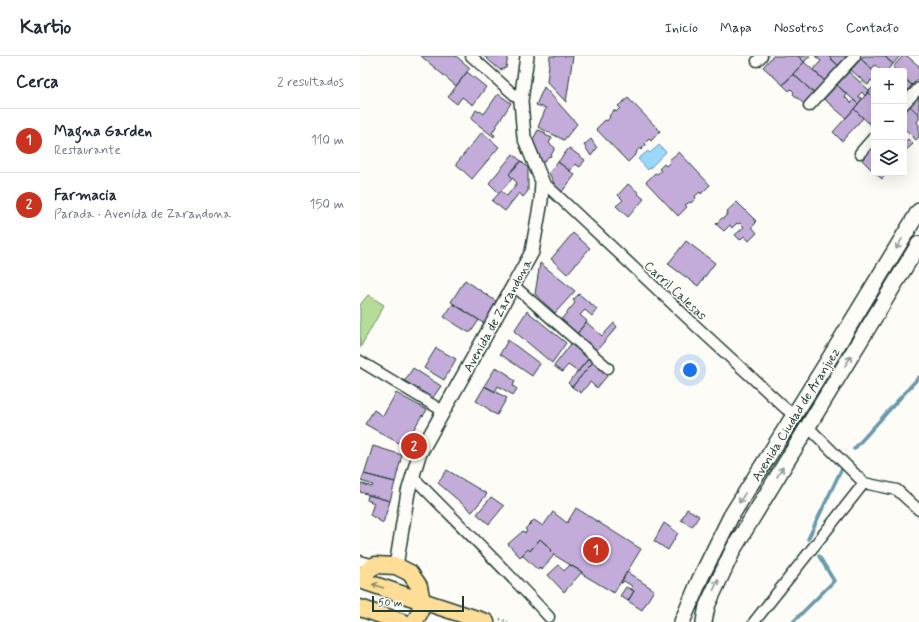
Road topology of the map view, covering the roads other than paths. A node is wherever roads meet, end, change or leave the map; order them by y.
1 (470, 56) edge
2 (527, 56) edge
3 (855, 56) edge
4 (919, 88) edge
5 (521, 100) junction
6 (907, 101) edge
7 (809, 106) dead end
8 (871, 140) edge
9 (860, 153) dead end
10 (542, 181) junction
11 (919, 211) edge
12 (919, 244) edge
13 (513, 285) junction
14 (361, 363) edge
15 (608, 368) dead end
16 (443, 411) junction
17 (794, 415) junction
18 (808, 427) junction
19 (412, 476) junction
20 (864, 483) junction
21 (919, 510) edge
22 (360, 561) edge
23 (375, 565) junction
24 (396, 566) junction
25 (360, 579) edge
26 (422, 602) junction
27 (360, 608) edge
28 (550, 617) dead end
29 (402, 622) edge
30 (414, 622) edge
31 (486, 622) edge
32 (682, 622) edge
33 (704, 622) edge
34 (754, 622) edge

1 - 5 street
2 - 5 street, Avenida de Zarandona
3 - 7 street
4 - 6 street
5 - 10 street, Avenida de Zarandona
8 - 9 street
10 - 13 street, Avenida de Zarandona
10 - 17 street, Carril Calesas
11 -> 17 main road, Avenida Ciudad de Aranjuez
18 -> 12 main road, Avenida Ciudad de Aranjuez
13 - 15 street
13 - 16 street, Avenida de Zarandona
14 - 16 street
16 - 19 street, Avenida de Zarandona
17 -> 32 main road, Avenida Ciudad de Aranjuez
18 - 20 street
33 -> 18 main road, Avenida Ciudad de Aranjuez
19 - 24 street, Avenida de Zarandona
19 - 28 street
20 - 21 street
20 - 34 street
22 - 23 street
23 - 24 main road
23 - 25 main road
24 - 26 main road
26 -> 25 main road
26 - 30 main road
26 - 31 main road
27 - 29 main road

